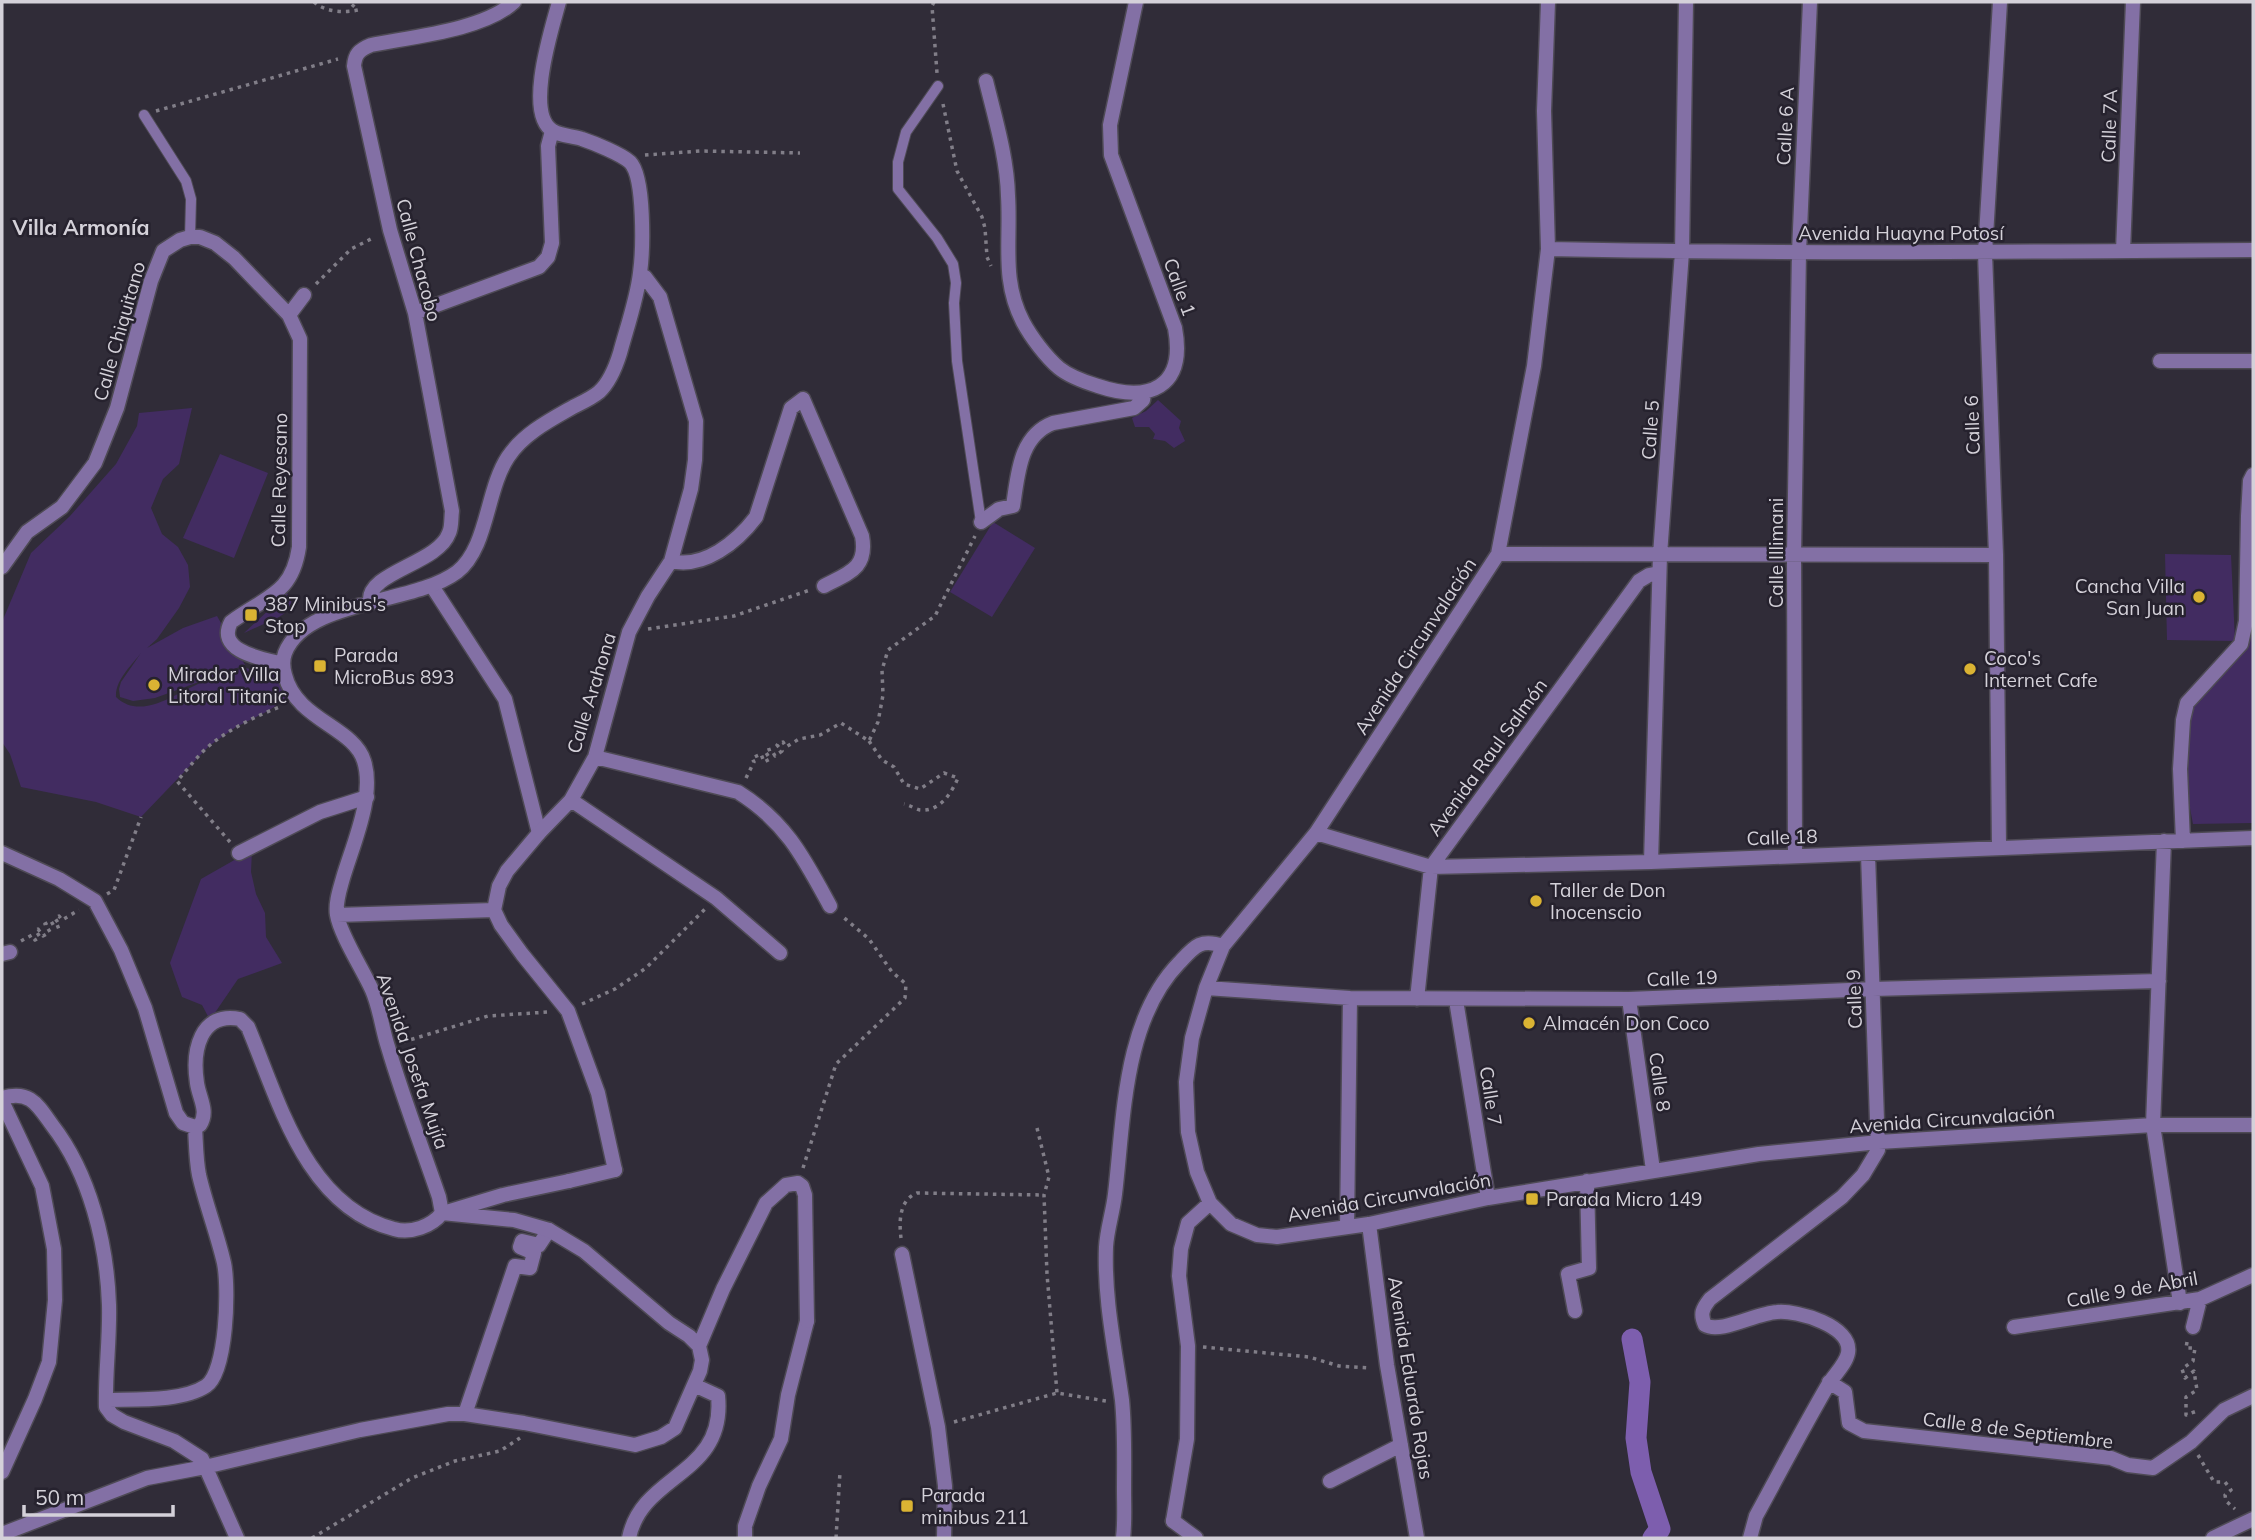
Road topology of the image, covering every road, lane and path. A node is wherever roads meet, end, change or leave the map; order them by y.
1 (314, 2) edge
2 (349, 2) edge
3 (514, 2) edge
4 (559, 2) edge
5 (934, 2) edge
6 (1136, 2) edge
7 (1548, 2) edge
8 (1686, 2) edge
9 (1810, 2) edge
10 (2000, 2) edge
11 (2133, 2) edge
12 (356, 54) junction
13 (986, 80) dead end
14 (938, 86) junction
15 (144, 115) joint
16 (552, 131) junction
17 (800, 153) dead end
18 (631, 163) junction
19 (390, 230) junction
20 (190, 237) junction
21 (1548, 248) junction
22 (2253, 250) edge
23 (2123, 251) junction
24 (1682, 252) junction
25 (1798, 252) junction
26 (1985, 253) junction
27 (640, 274) junction
28 (1009, 274) junction
29 (304, 295) joint
30 (415, 313) junction
31 (289, 316) junction
32 (2160, 361) dead end
33 (2253, 361) edge
34 (1144, 394) junction
35 (2253, 475) edge
36 (981, 522) junction
37 (1498, 554) junction
38 (1660, 555) junction
39 (1794, 555) junction
40 (1996, 555) junction
41 (671, 561) junction
42 (2, 567) edge
43 (1659, 573) junction
44 (432, 586) junction
45 (824, 586) joint
46 (370, 603) junction
47 (629, 632) junction
48 (283, 664) junction
49 (297, 700) junction
50 (869, 741) junction
51 (594, 757) junction
52 (738, 792) junction
53 (367, 797) junction
54 (571, 800) junction
55 (904, 804) dead end
56 (141, 817) dead end
57 (539, 833) junction
58 (1316, 833) junction
59 (2253, 838) edge
60 (2164, 841) junction
61 (2183, 841) junction
62 (1999, 847) junction
63 (2, 853) edge
64 (239, 853) joint
65 (1868, 854) junction
66 (1795, 855) junction
67 (1651, 862) junction
68 (1431, 867) junction
69 (95, 901) junction
70 (830, 906) joint
71 (494, 910) junction
72 (337, 915) junction
73 (1223, 946) junction
74 (6, 953) edge
75 (780, 953) dead end
76 (2158, 981) junction
77 (1206, 988) junction
78 (1873, 989) junction
79 (1350, 998) junction
80 (1417, 999) junction
81 (1629, 999) junction
82 (1456, 1000) junction
83 (2, 1099) edge
84 (2153, 1125) junction
85 (2253, 1125) edge
86 (195, 1127) junction
87 (1037, 1128) dead end
88 (1879, 1142) junction
89 (1653, 1170) junction
90 (1587, 1181) junction
91 (798, 1184) junction
92 (1044, 1195) junction
93 (1488, 1198) junction
94 (1210, 1203) junction
95 (442, 1213) junction
96 (1369, 1224) junction
97 (1347, 1227) junction
98 (549, 1230) junction
99 (902, 1254) joint
100 (2253, 1275) edge
101 (2200, 1299) junction
102 (2180, 1303) junction
103 (1574, 1311) dead end
104 (2014, 1326) dead end
105 (2193, 1328) joint
106 (699, 1346) junction
107 (1188, 1346) junction
108 (1387, 1365) junction
109 (1829, 1382) junction
110 (694, 1385) junction
111 (1057, 1392) junction
112 (2253, 1396) edge
113 (106, 1400) junction
114 (1122, 1404) junction
115 (465, 1414) junction
116 (524, 1423) junction
117 (938, 1426) junction
118 (2190, 1443) junction
119 (1401, 1445) junction
120 (205, 1467) junction
121 (2, 1472) edge
122 (841, 1472) dead end
123 (1330, 1481) dead end
124 (2253, 1519) edge
125 (2, 1534) edge
126 (2219, 1535) edge
127 (237, 1538) edge
128 (312, 1538) edge
129 (629, 1538) edge
130 (745, 1538) edge
131 (836, 1538) edge
132 (944, 1538) edge
133 (1123, 1538) edge
134 (1196, 1538) edge
135 (1416, 1538) edge
136 (1750, 1538) edge

1 - 2 path
3 - 12 street
4 - 16 street
5 - 14 path
6 - 34 street, Calle 1
7 - 21 street, Avenida Circunvalación
8 - 24 street, Calle 5
9 - 25 street, Calle 6 A
10 - 26 street, Calle 6
11 - 23 street, Calle 7A
12 - 15 path
12 - 19 street, Calle Chacobo
13 - 28 street
14 - 28 path
14 - 36 lane
15 - 20 lane
16 - 18 street
16 - 30 street
17 - 18 path
18 - 27 street
19 - 29 path
19 - 30 street, Calle Chacobo
20 - 31 street
20 - 42 street, Calle Chiquitano
21 - 24 street, Avenida Huayna Potosí
21 - 37 street, Avenida Circunvalación
22 - 23 street, Avenida Huayna Potosí
23 - 26 street, Avenida Huayna Potosí
24 - 25 street, Avenida Huayna Potosí
24 - 38 street, Calle 5
25 - 26 street, Avenida Huayna Potosí
25 - 39 street, Calle Illimani
26 - 40 street, Calle 6
27 - 41 street, Calle Arahona
27 - 44 street
28 - 34 street
29 - 31 street
30 - 46 street, Calle Chacobo
31 - 48 street, Calle Reyesano
32 - 33 street
34 - 36 street, Calle 1
35 - 61 street
36 - 50 path
37 - 38 street
37 - 58 street, Avenida Circunvalación
38 - 39 street
38 - 43 street, Calle 5
39 - 40 street
39 - 66 street, Calle Illimani
40 - 62 street, Calle 6
41 - 45 street
41 - 47 street, Calle Arahona
43 - 67 street, Calle 5
43 - 68 street, Avenida Raul Salmón
44 - 46 street
44 - 57 street
45 - 47 path
46 - 48 street
47 - 51 street, Calle Arahona
48 - 49 street
49 - 53 street
49 - 64 path
50 - 52 path
50 - 55 path
51 - 52 street
51 - 54 street, Calle Arahona
52 - 70 street
53 - 64 street
53 - 72 street
54 - 57 street, Calle Arahona
54 - 75 street
56 - 69 path
57 - 71 street, Calle Arahona
58 - 68 street, Calle 18
58 - 73 street, Avenida Circunvalación
59 - 61 street, Calle 18
60 - 61 street, Calle 18
60 - 62 street, Calle 18
60 - 76 street
62 - 65 street, Calle 18
63 - 69 street
65 - 66 street, Calle 18
65 - 78 street, Calle 9
66 - 67 street, Calle 18
67 - 68 street, Calle 18
68 - 80 street, Avenida Raul Salmón
69 - 74 path
69 - 86 street
70 - 91 path
71 - 72 street
71 - 95 street
72 - 95 street, Avenida Josefa Mujía
73 - 77 street, Avenida Circunvalación
73 - 114 street
76 - 78 street, Calle 19
76 - 84 street
77 - 79 street, Calle 19
77 - 94 street, Avenida Circunvalación
78 - 81 street, Calle 19
78 - 88 street, Calle 9
79 - 80 street, Calle 19
79 - 97 street
80 - 82 street, Calle 19
81 - 82 street, Calle 19
81 - 89 street, Calle 8
82 - 93 street, Calle 7
83 - 113 street
83 - 121 street
84 - 85 street, Avenida Circunvalación
84 - 88 street, Avenida Circunvalación
84 - 102 street
86 - 95 street
86 - 113 street
87 - 92 path
88 - 89 street, Avenida Circunvalación
88 - 109 street
89 - 90 street, Avenida Circunvalación
90 - 93 street, Avenida Circunvalación
90 - 103 street
91 - 106 street
91 - 130 street
92 - 99 path
92 - 111 path
93 - 96 street, Avenida Circunvalación
94 - 97 street, Avenida Circunvalación
94 - 107 street
95 - 98 street
96 - 97 street, Avenida Circunvalación
96 - 108 street, Avenida Eduardo Rojas
98 - 106 street
98 - 115 street
99 - 117 street
100 - 101 street, Calle 9 de Abril
101 - 102 street, Calle 9 de Abril
101 - 105 street
102 - 104 street, Calle 9 de Abril
105 - 118 path
106 - 110 street
107 - 108 path
107 - 134 street
108 - 119 street, Avenida Eduardo Rojas
109 - 118 street, Calle 8 de Septiembre
109 - 136 street
110 - 116 street
110 - 129 street
111 - 114 path
111 - 117 path
112 - 118 street, Calle 8 de Septiembre
113 - 120 street
114 - 133 street
115 - 116 street
115 - 120 street
116 - 128 path
117 - 132 street
118 - 126 path
119 - 123 street
119 - 135 street, Avenida Eduardo Rojas
120 - 125 street
120 - 127 street
122 - 131 path
124 - 126 street

